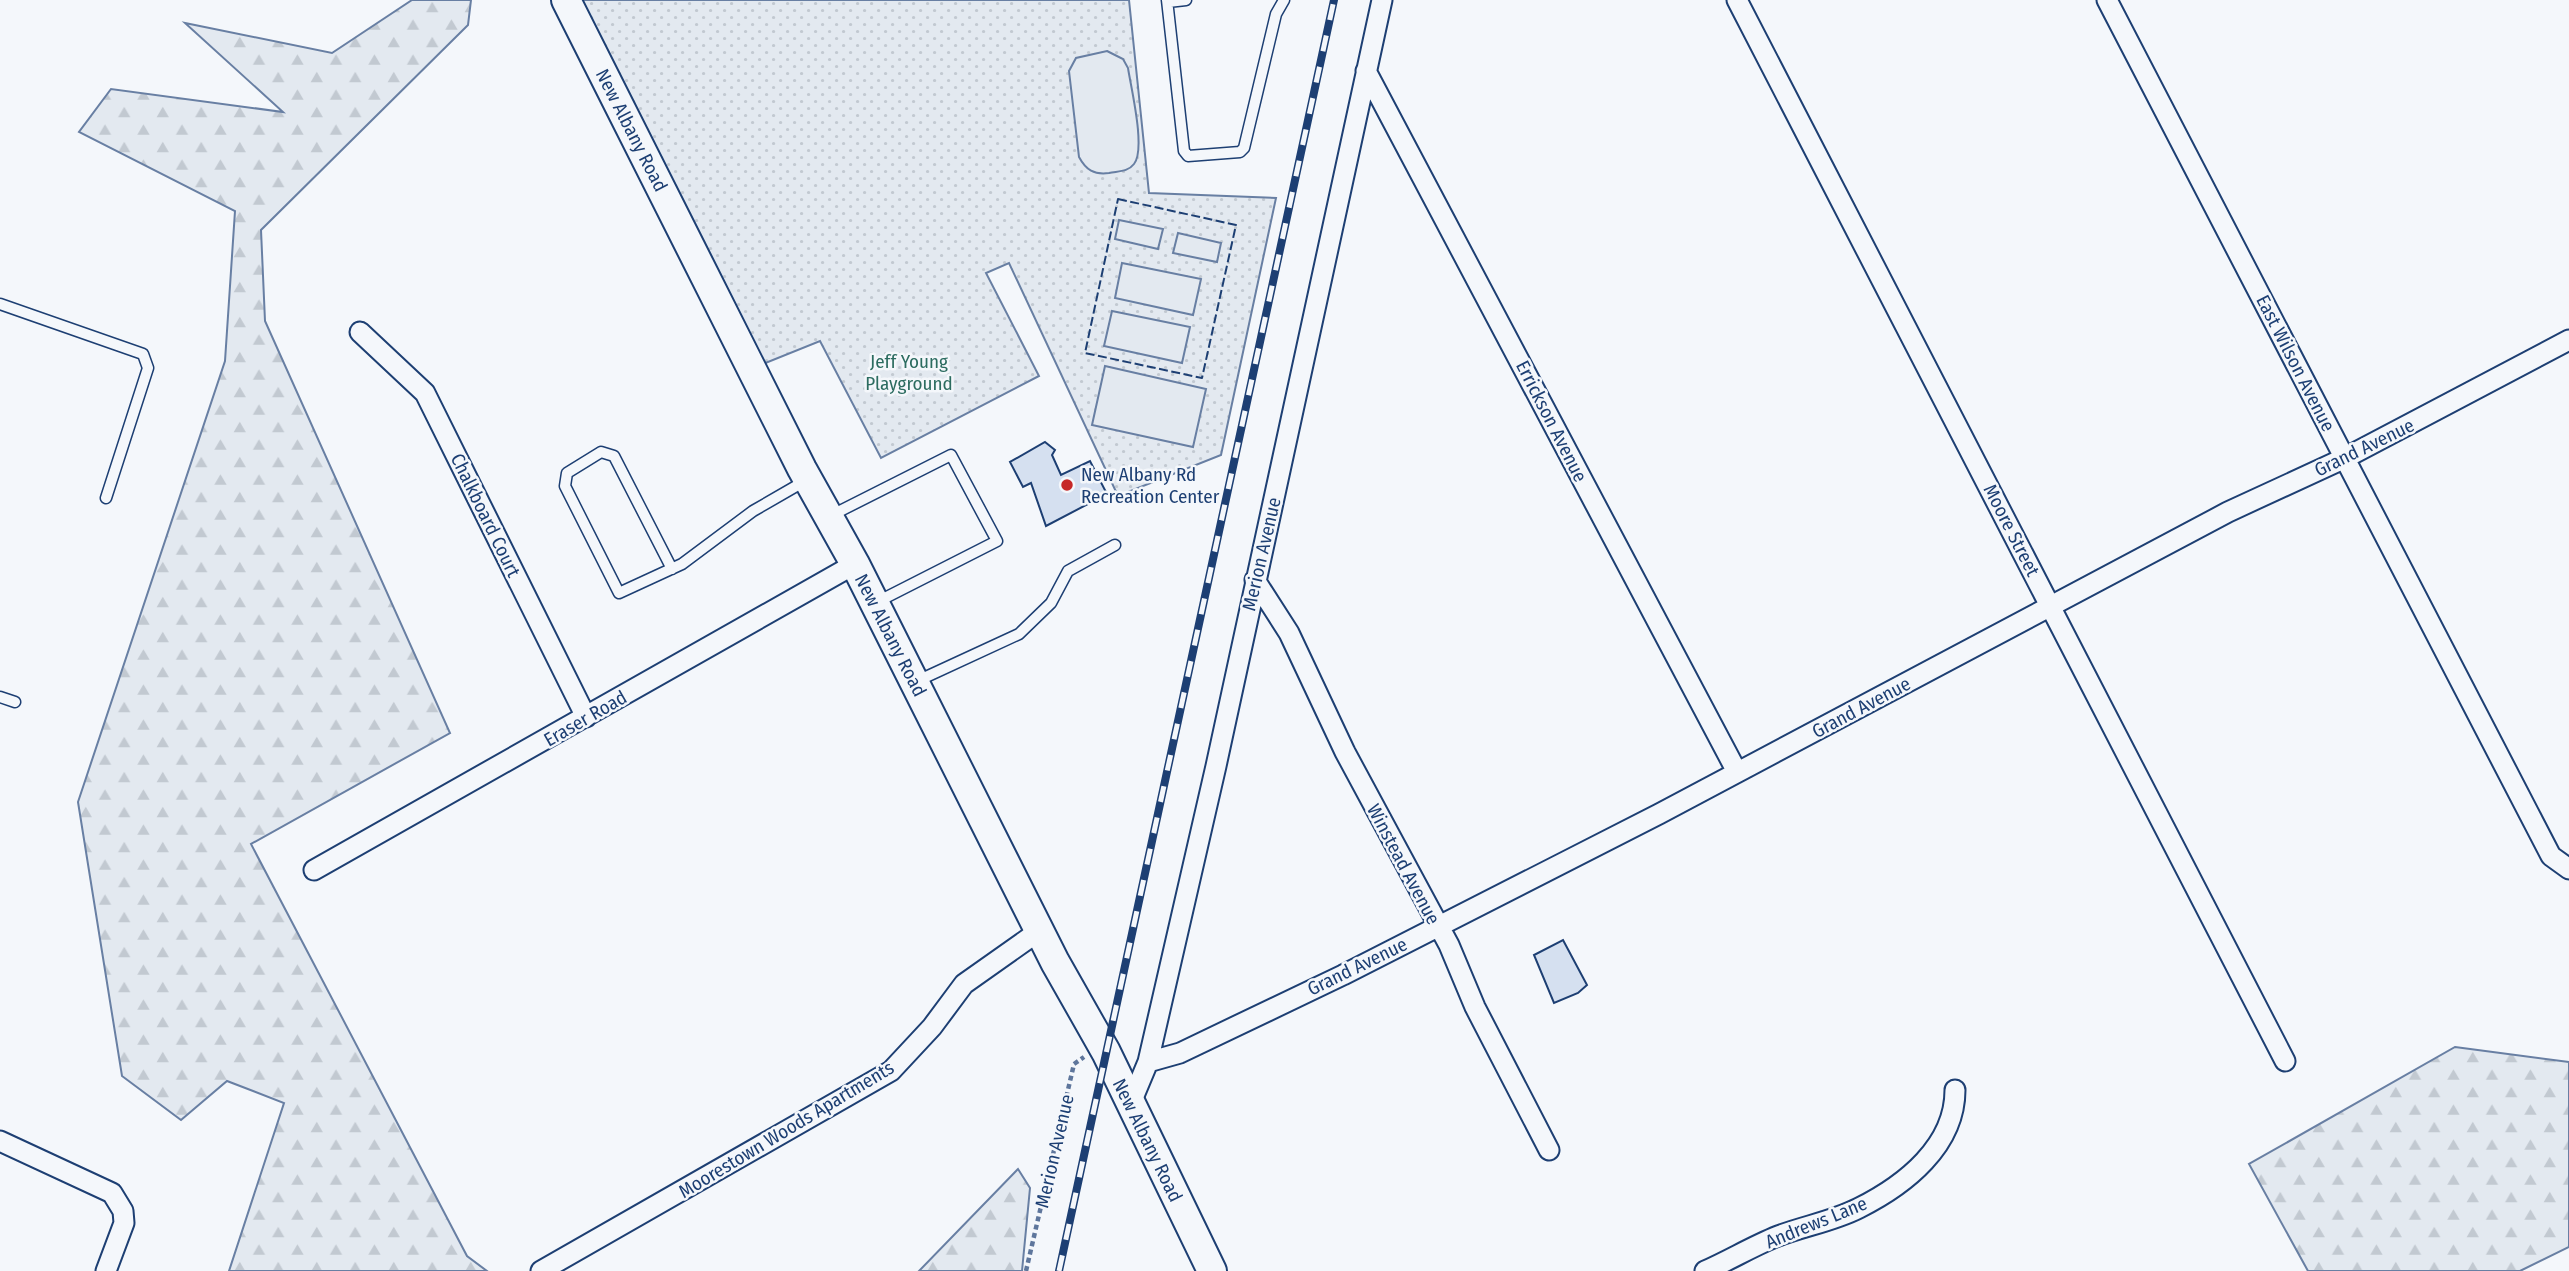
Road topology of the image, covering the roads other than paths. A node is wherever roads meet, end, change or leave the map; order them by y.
1 (566, 0) edge
2 (1186, 0) edge
3 (1284, 0) edge
4 (1382, 0) edge
5 (1737, 0) edge
6 (2107, 0) edge
7 (1168, 1) edge
8 (1366, 71) junction
9 (0, 304) edge
10 (360, 332) dead end
11 (2569, 340) edge
12 (2345, 458) junction
13 (808, 479) junction
14 (106, 498) dead end
15 (829, 517) junction
16 (1115, 545) dead end
17 (855, 564) junction
18 (672, 569) junction
19 (1255, 580) junction
20 (875, 603) junction
21 (2052, 606) junction
22 (915, 683) junction
23 (0, 697) edge
24 (15, 702) dead end
25 (586, 717) junction
26 (1737, 772) junction
27 (2569, 869) edge
28 (314, 870) dead end
29 (1437, 925) junction
30 (1039, 931) junction
31 (2285, 1061) dead end
32 (1148, 1062) junction
33 (1955, 1090) dead end
34 (1130, 1105) junction
35 (0, 1141) edge
36 (1549, 1150) dead end
37 (106, 1271) edge
38 (541, 1271) edge
39 (1212, 1271) edge
40 (1706, 1271) edge

1 - 13 main road, New Albany Road
2 - 7 lane
3 - 7 lane
4 - 8 street, Merion Avenue
5 - 21 street, Moore Street
6 - 12 street, East Wilson Avenue
8 - 19 street, Merion Avenue
8 - 26 street, Errickson Avenue
9 - 14 lane
10 - 25 street, Chalkboard Court
11 - 12 street, Grand Avenue
12 - 21 street, Grand Avenue
12 - 27 street, East Wilson Avenue
13 - 15 main road, New Albany Road
13 - 18 lane
15 - 17 main road, New Albany Road
15 - 20 lane
16 - 22 lane
17 - 20 main road, New Albany Road
17 - 25 street, Eraser Road
18 - 18 lane
19 - 29 street, Winstead Avenue
19 - 32 street, Merion Avenue
20 - 22 main road, New Albany Road
21 - 26 street, Grand Avenue
21 - 31 street, Moore Street
22 - 30 main road, New Albany Road
23 - 24 lane
25 - 28 street, Eraser Road
26 - 29 street, Grand Avenue
29 - 32 street, Grand Avenue
29 - 36 street, Winstead Avenue
30 - 34 main road, New Albany Road
30 - 38 street, Moorestown Woods Apartments
32 - 34 street, Merion Avenue
33 - 40 street, Andrews Lane
34 - 39 main road, New Albany Road
35 - 37 street

